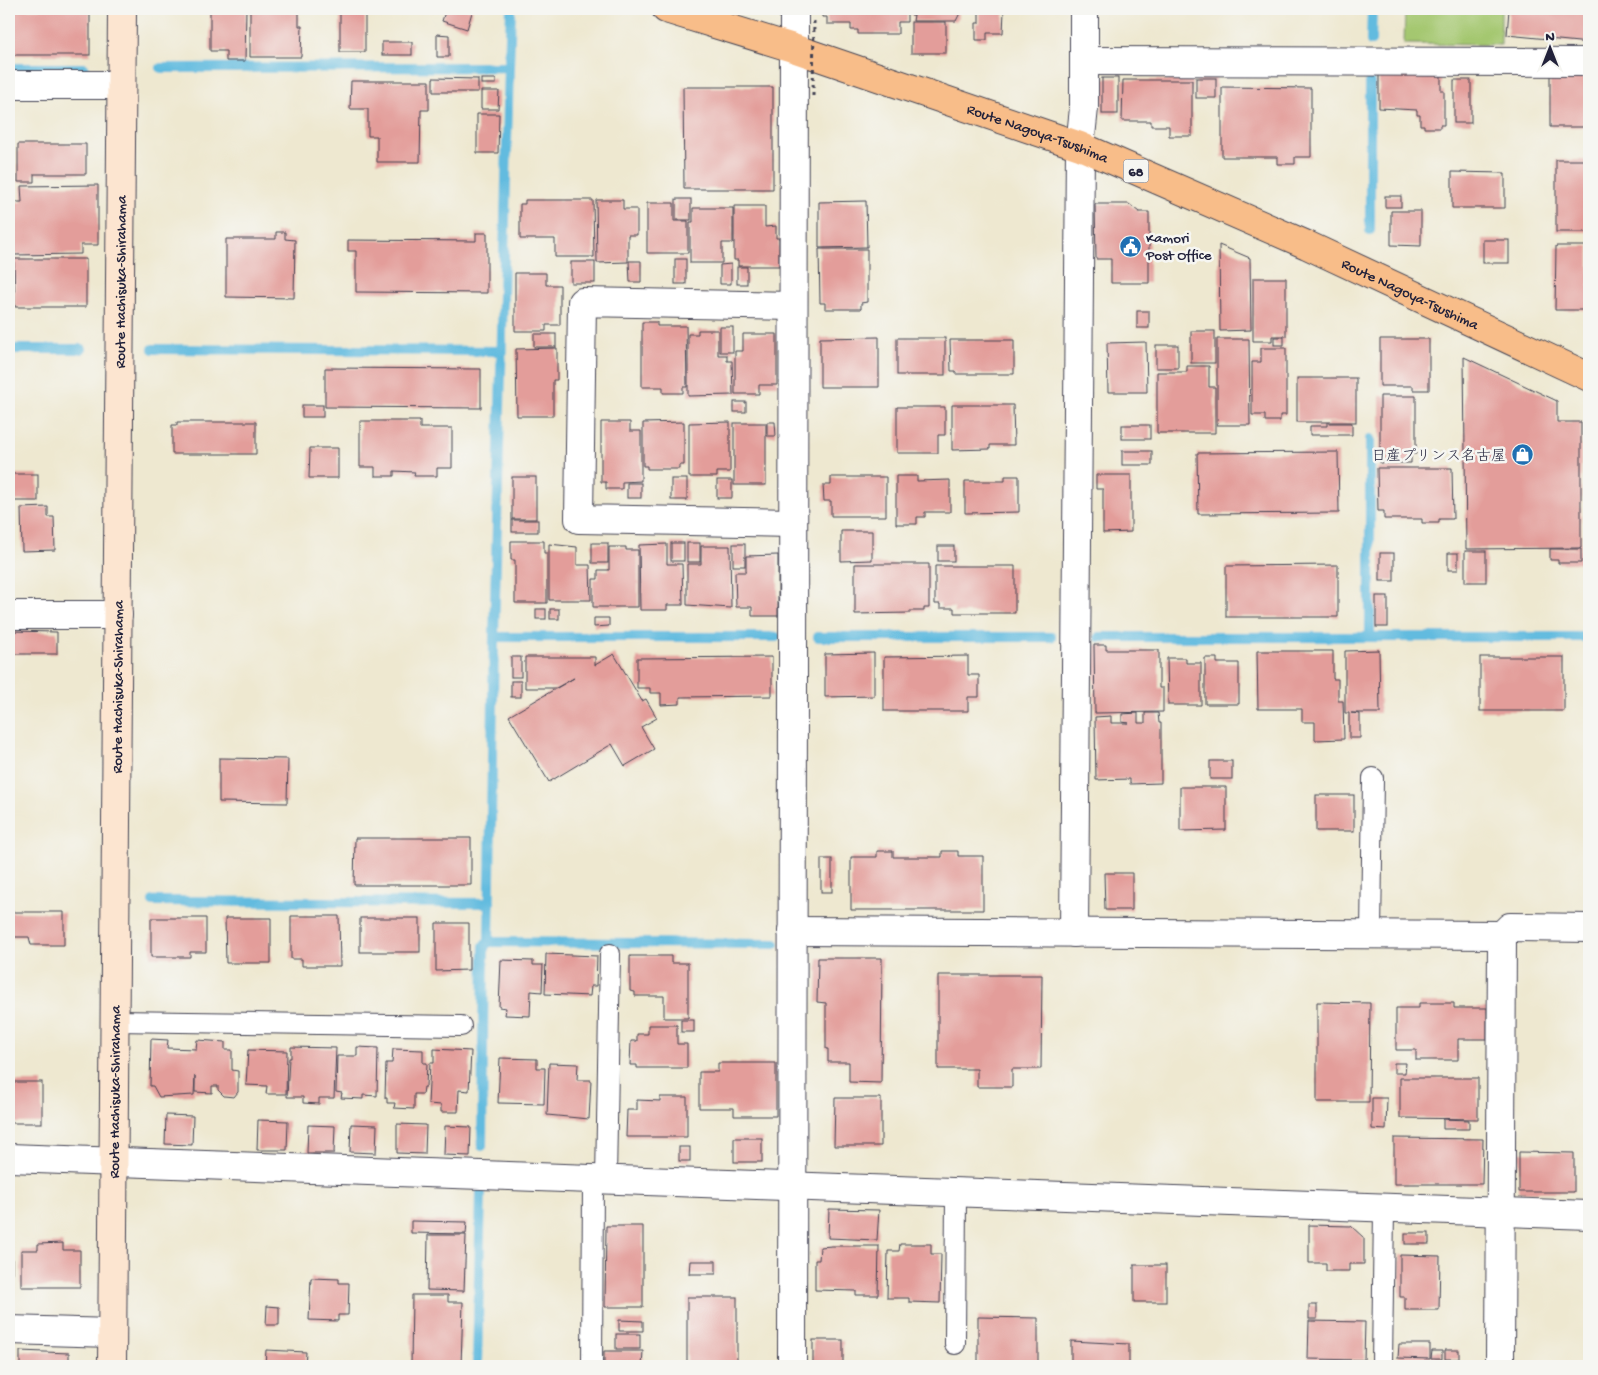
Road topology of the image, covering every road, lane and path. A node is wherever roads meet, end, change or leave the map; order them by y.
1 (122, 9) edge
2 (666, 9) edge
3 (1084, 9) edge
4 (804, 15) edge
5 (793, 48) junction
6 (1084, 61) junction
7 (1589, 62) edge
8 (9, 85) edge
9 (121, 86) junction
10 (813, 96) dead end
11 (1080, 146) junction
12 (793, 306) junction
13 (1589, 377) edge
14 (792, 523) junction
15 (9, 615) edge
16 (118, 615) junction
17 (1373, 778) dead end
18 (1589, 928) edge
19 (792, 931) junction
20 (1074, 933) junction
21 (1371, 934) junction
22 (1502, 934) junction
23 (610, 954) dead end
24 (115, 1021) junction
25 (461, 1026) dead end
26 (9, 1158) edge
27 (113, 1161) junction
28 (600, 1179) junction
29 (792, 1186) junction
30 (956, 1192) junction
31 (1384, 1208) junction
32 (1501, 1212) junction
33 (1589, 1215) edge
34 (9, 1330) edge
35 (112, 1333) junction
36 (955, 1344) dead end
37 (112, 1366) edge
38 (592, 1366) edge
39 (792, 1366) edge
40 (1382, 1366) edge
41 (1500, 1366) edge

1 - 9 main road, Route Hachisuka-Shirahama
2 - 5 main road, Route Nagoya-Tsushima / 68
3 - 6 street
4 - 5 street
4 - 10 path, bridge
5 - 11 main road, Route Nagoya-Tsushima / 68
5 - 12 street
6 - 7 street
6 - 11 street
8 - 9 street
9 - 16 main road, Route Hachisuka-Shirahama
11 - 13 main road, Route Nagoya-Tsushima / 68
11 - 20 street
12 - 14 street
12 - 14 street
14 - 19 street
15 - 16 street
16 - 24 main road, Route Hachisuka-Shirahama
17 - 21 lane
18 - 22 street
19 - 20 street
19 - 29 street
20 - 21 street
21 - 22 street
22 - 32 street
23 - 28 lane
24 - 25 lane
24 - 27 main road, Route Hachisuka-Shirahama
26 - 27 street
27 - 28 street
27 - 35 main road, Route Hachisuka-Shirahama
28 - 29 street
28 - 38 lane
29 - 30 street
29 - 39 street
30 - 31 street
30 - 36 lane
31 - 32 street
31 - 40 lane
32 - 33 street
32 - 41 street
34 - 35 street
35 - 37 main road, Route Hachisuka-Shirahama

